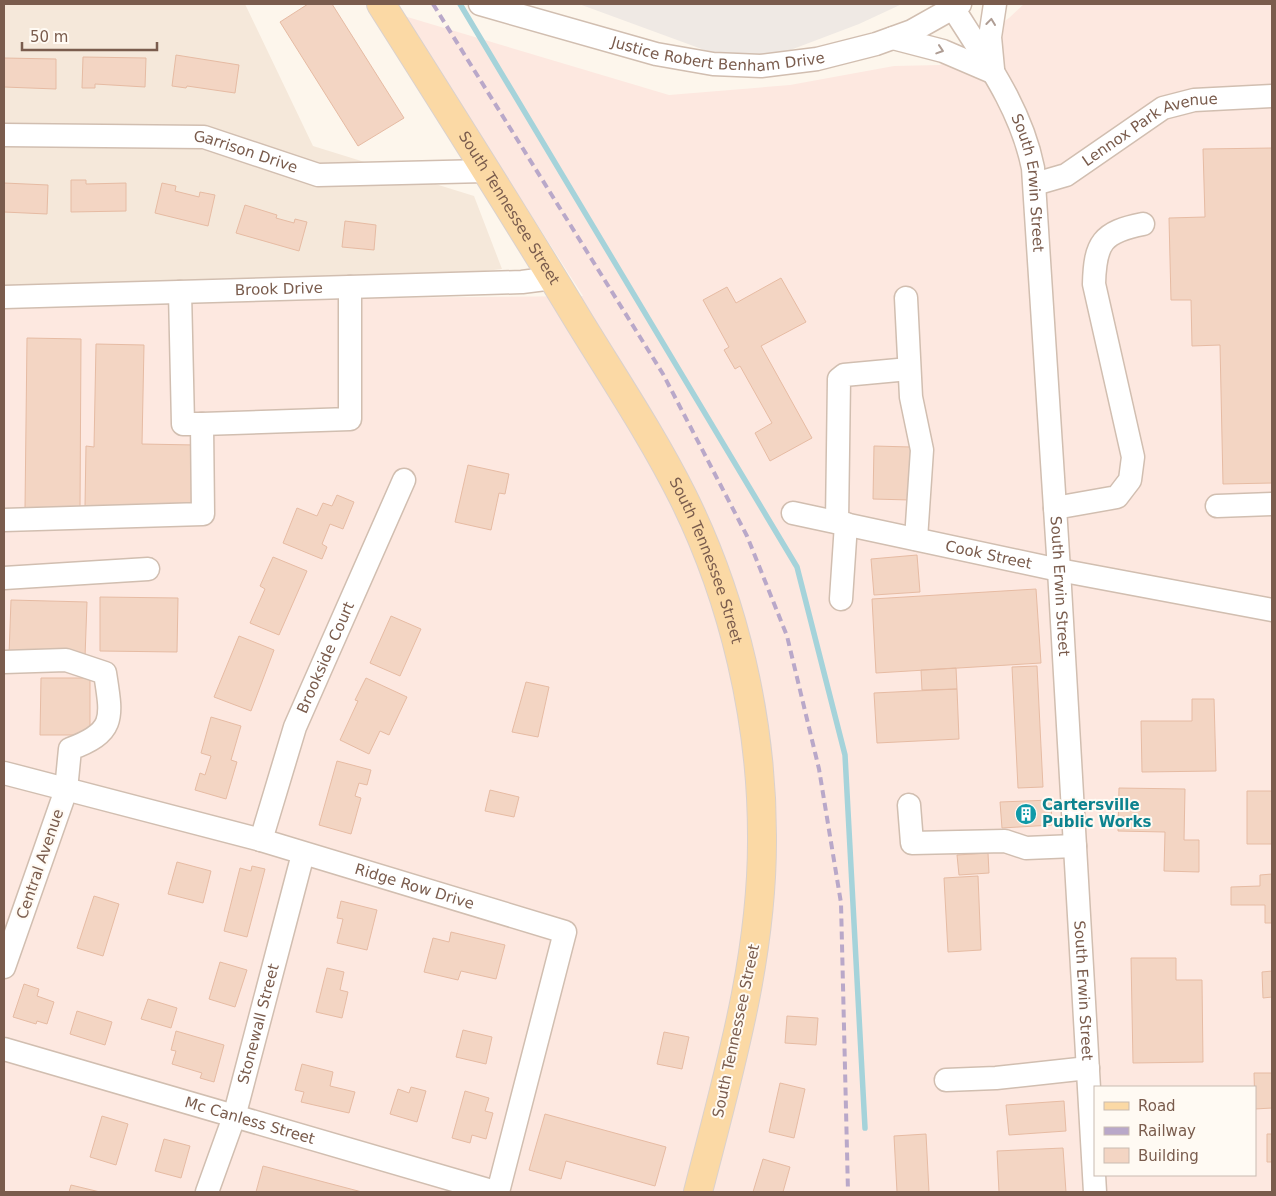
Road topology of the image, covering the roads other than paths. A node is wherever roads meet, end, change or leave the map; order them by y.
1 (381, 4) edge
2 (480, 4) edge
3 (995, 4) edge
4 (956, 6) edge
5 (893, 38) junction
6 (993, 73) junction
7 (1272, 96) edge
8 (4, 135) edge
9 (485, 171) junction
10 (1035, 184) junction
11 (1143, 224) dead end
12 (553, 278) junction
13 (350, 287) junction
14 (180, 292) junction
15 (4, 297) edge
16 (906, 298) dead end
17 (909, 369) junction
18 (202, 424) junction
19 (404, 480) dead end
20 (1272, 504) edge
21 (1217, 506) dead end
22 (1055, 508) junction
23 (793, 513) dead end
24 (4, 520) edge
25 (842, 523) junction
26 (916, 539) junction
27 (148, 569) dead end
28 (1059, 570) junction
29 (4, 578) edge
30 (841, 599) dead end
31 (1272, 610) edge
32 (4, 662) edge
33 (4, 773) edge
34 (66, 790) junction
35 (908, 805) dead end
36 (261, 840) junction
37 (1075, 846) junction
38 (304, 854) junction
39 (4, 967) edge
40 (4, 1049) edge
41 (1088, 1068) junction
42 (946, 1080) dead end
43 (234, 1117) junction
44 (1094, 1174) edge
45 (1094, 1176) edge
46 (442, 1185) edge
47 (207, 1192) edge
48 (497, 1192) edge
49 (698, 1192) edge
50 (1095, 1192) edge

1 - 9 main road, South Tennessee Street
2 - 5 street, Justice Robert Benham Drive
6 -> 3 street
4 - 5 street, Justice Robert Benham Drive
4 - 6 street, South Erwin Street
5 -> 6 street
6 - 10 street, South Erwin Street
7 - 10 street, Lennox Park Avenue
8 - 9 street, Garrison Drive
9 - 12 main road, South Tennessee Street
10 - 22 street, South Erwin Street
11 - 22 street
12 - 13 street, Brook Drive
12 - 49 main road, South Tennessee Street
13 - 14 street, Brook Drive
13 - 18 street
14 - 15 street, Brook Drive
14 - 18 street
16 - 17 street
17 - 25 street
17 - 26 street
18 - 24 street
19 - 36 street, Brookside Court
20 - 21 street
22 - 28 street, South Erwin Street
23 - 25 street, Cook Street
25 - 26 street, Cook Street
25 - 30 street
26 - 28 street, Cook Street
27 - 29 street
28 - 31 street, Cook Street
28 - 37 street, South Erwin Street
32 - 34 street, Central Avenue
33 - 34 street, Ridge Row Drive
34 - 36 street, Ridge Row Drive
34 - 39 street, Central Avenue
35 - 37 street
36 - 38 street, Ridge Row Drive
37 - 41 street, South Erwin Street
38 - 43 street, Stonewall Street
38 - 48 street, Ridge Row Drive
40 - 43 street, Mc Canless Street
41 - 42 street
41 - 44 street, South Erwin Street
43 - 46 street, Mc Canless Street
43 - 47 street, Stonewall Street
45 - 50 street, South Erwin Street
46 - 48 street, Mc Canless Street

